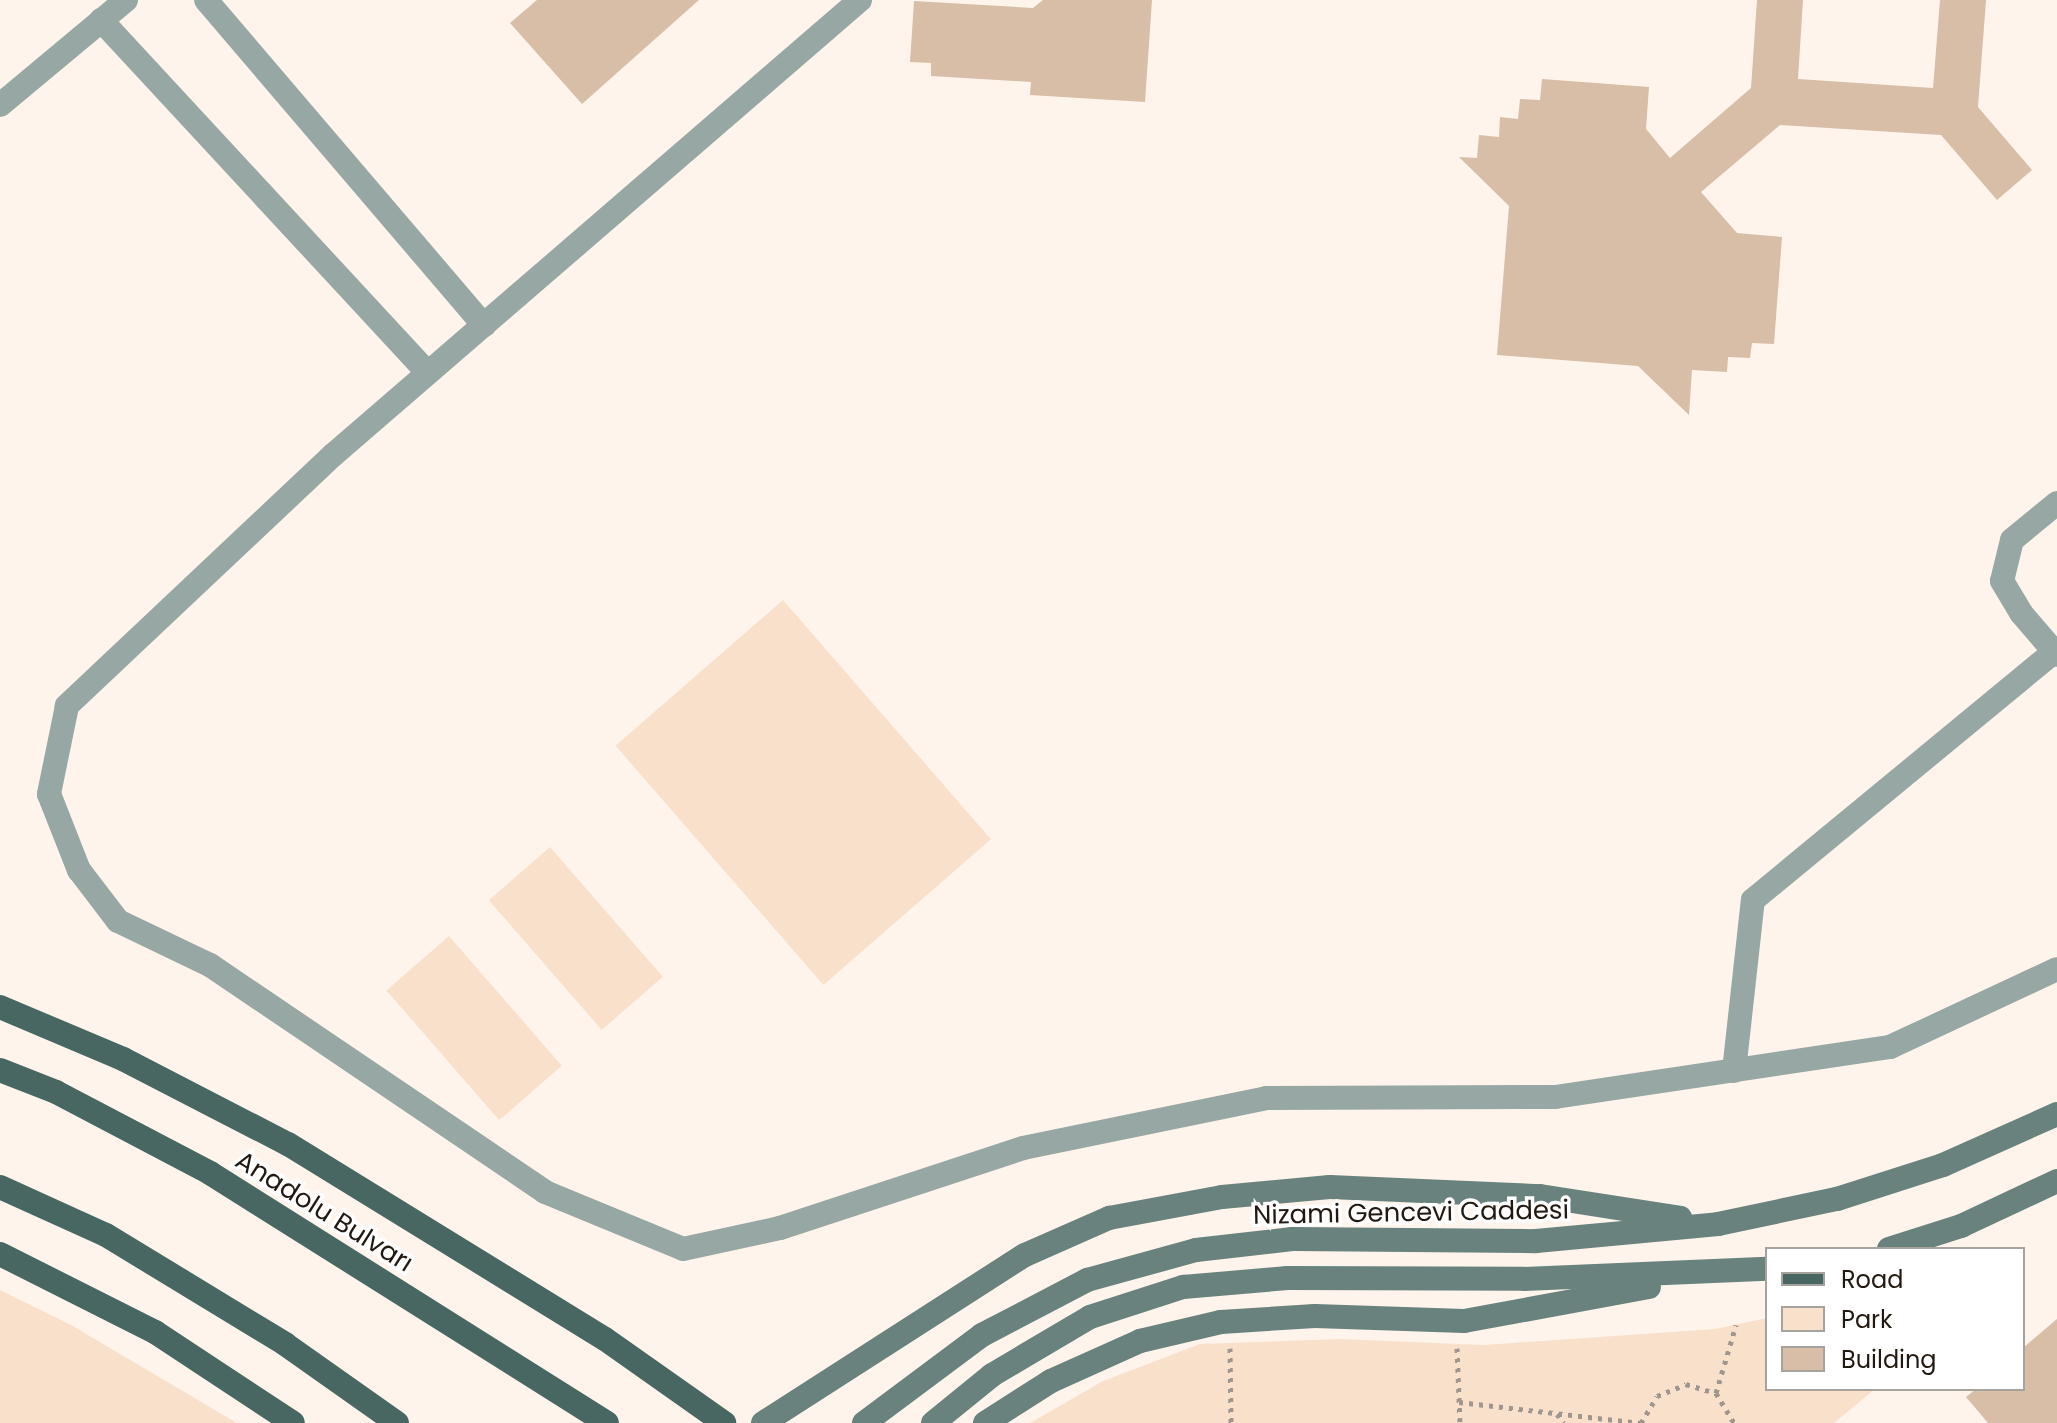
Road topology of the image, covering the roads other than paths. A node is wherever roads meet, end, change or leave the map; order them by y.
1 (126, 0) edge
2 (206, 0) edge
3 (860, 0) edge
4 (101, 20) junction
5 (0, 105) edge
6 (484, 325) junction
7 (428, 373) junction
8 (2057, 503) edge
9 (2056, 651) edge
10 (2057, 969) edge
11 (0, 1007) edge
12 (0, 1070) edge
13 (1734, 1071) junction
14 (2057, 1114) edge
15 (2057, 1181) edge
16 (0, 1187) edge
17 (1718, 1224) junction
18 (1895, 1247) edge
19 (0, 1254) edge
20 (1765, 1269) edge
21 (1726, 1273) junction
22 (293, 1423) edge
23 (397, 1423) edge
24 (607, 1423) edge
25 (724, 1423) edge
26 (763, 1423) edge
27 (864, 1423) edge
28 (933, 1423) edge
29 (985, 1423) edge

1 - 4 street
2 - 6 street
3 - 6 street
4 - 5 street
4 - 7 street
6 - 7 street
7 - 13 street
8 - 9 street
9 - 13 street
10 - 13 street
11 - 25 main road
12 - 24 main road, Anadolu Bulvarı
14 - 17 street, Nizami Gencevi Caddesi
15 - 18 street
16 - 23 main road
17 - 26 street, Nizami Gencevi Caddesi
17 - 27 street, Nizami Gencevi Caddesi
19 - 22 main road
20 - 21 street
21 - 28 street
21 - 29 street

